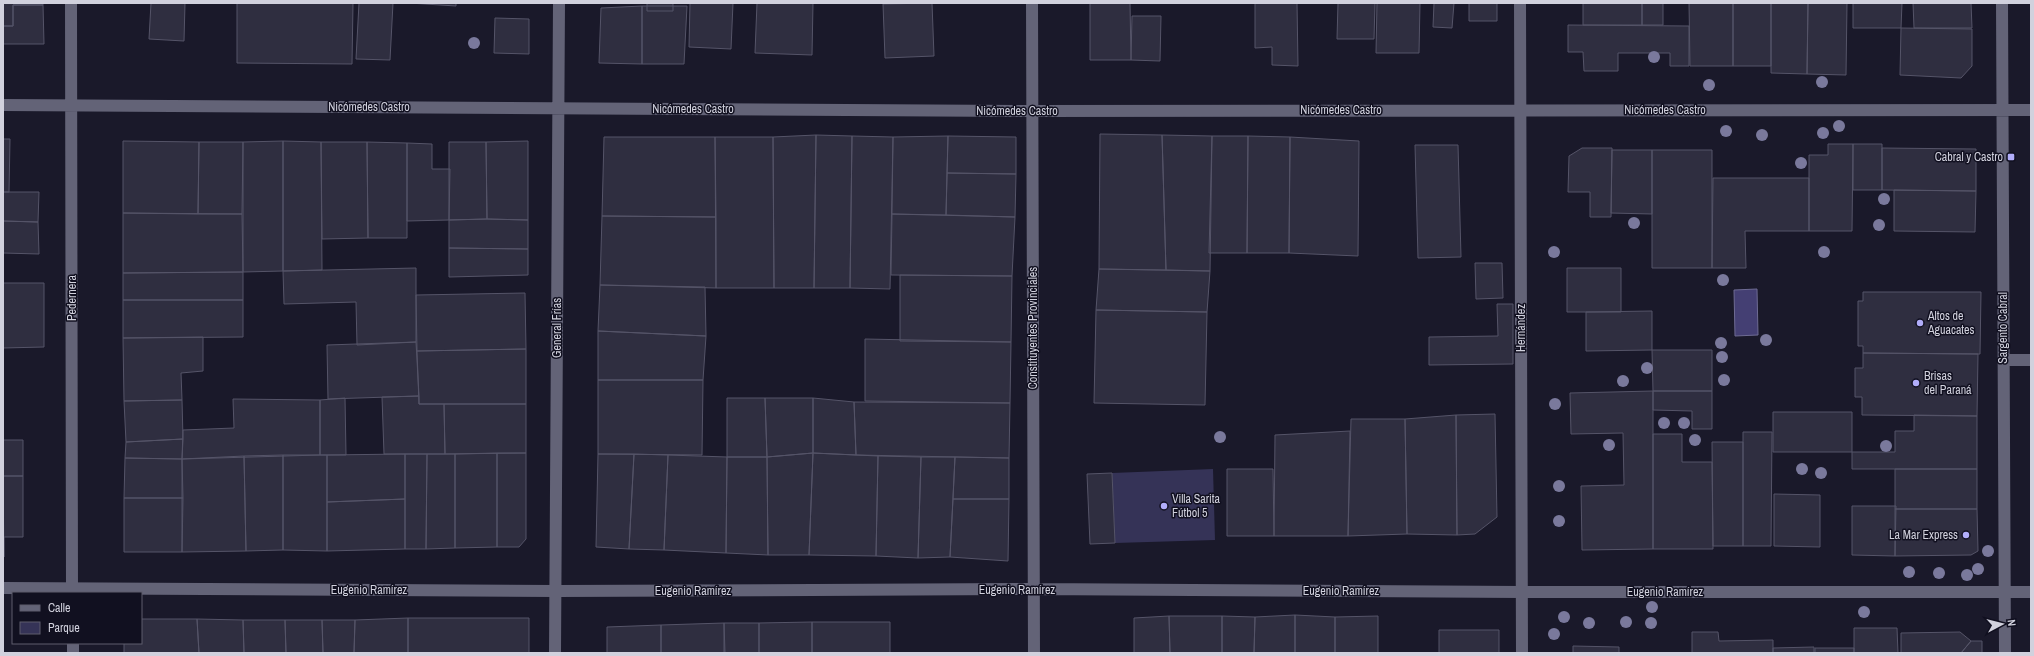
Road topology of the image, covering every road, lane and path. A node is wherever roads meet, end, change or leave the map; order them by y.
1 (71, 3) edge
2 (559, 3) edge
3 (1032, 3) edge
4 (1520, 3) edge
5 (2002, 3) edge
6 (3, 105) edge
7 (71, 105) junction
8 (559, 108) junction
9 (1520, 110) junction
10 (2002, 110) junction
11 (2031, 110) edge
12 (1032, 111) junction
13 (2004, 360) junction
14 (2031, 360) edge
15 (3, 588) edge
16 (1034, 589) junction
17 (72, 591) edge
18 (556, 592) junction
19 (1522, 592) junction
20 (2004, 592) junction
21 (2031, 592) edge
22 (555, 653) edge
23 (1034, 653) edge
24 (1522, 653) edge
25 (2005, 653) edge

1 - 7 street, Pedernera
2 - 8 street, General Frías
3 - 12 street, Constituyentes Provinciales
4 - 9 street, Hernández
5 - 10 street, Sargento Cabral
6 - 7 street, Nicómedes Castro
7 - 8 street, Nicómedes Castro
7 - 17 street, Pedernera
8 - 12 street, Nicómedes Castro
8 - 18 street, General Frías
9 - 10 street, Nicómedes Castro
9 - 12 street, Nicómedes Castro
9 - 19 street, Hernández
10 - 11 street, Nicómedes Castro
10 - 13 street, Sargento Cabral
12 - 16 street, Constituyentes Provinciales
13 - 14 street
13 - 20 street, Sargento Cabral
15 - 17 street, Eugenio Ramírez
16 - 18 street, Eugenio Ramírez
16 - 19 street, Eugenio Ramírez
16 - 23 street, Constituyentes Provinciales
17 - 18 street, Eugenio Ramírez
18 - 22 street, General Frías
19 - 20 street, Eugenio Ramírez
19 - 24 street, Hernández
20 - 21 street, Eugenio Ramírez
20 - 25 street, Sargento Cabral

